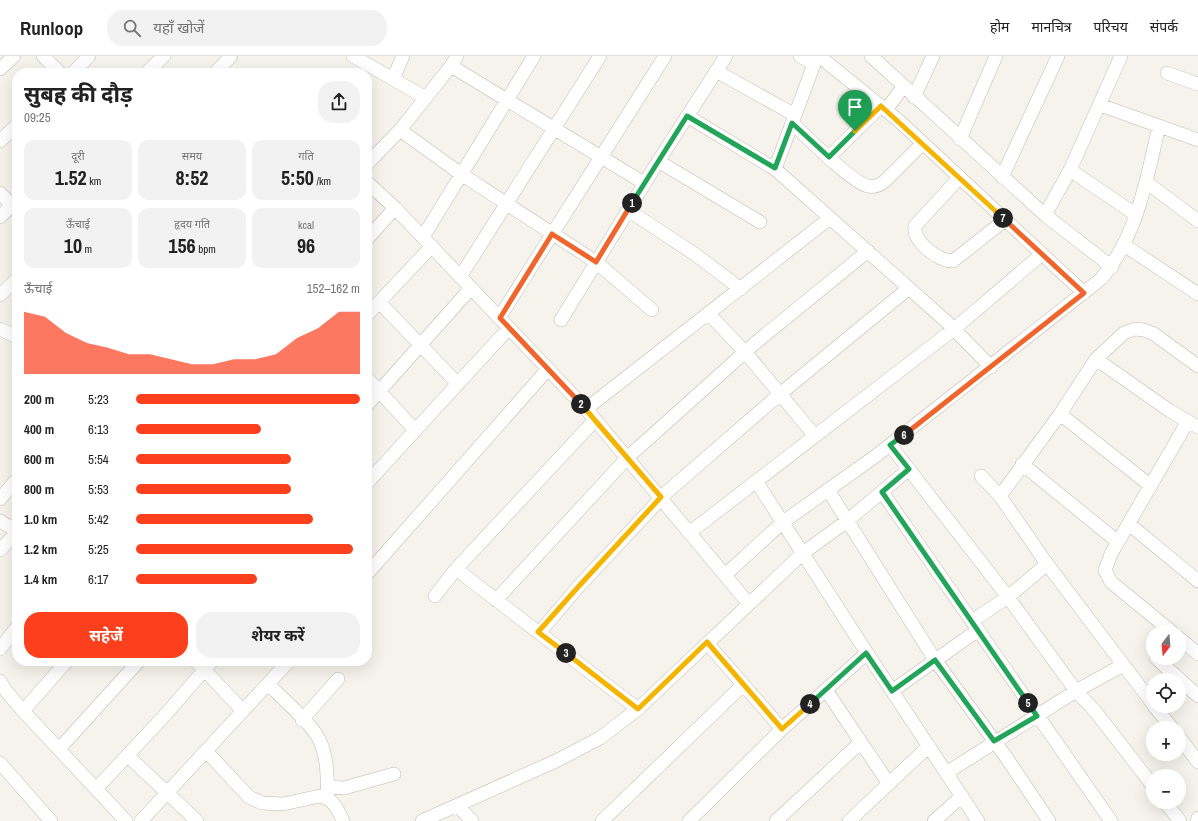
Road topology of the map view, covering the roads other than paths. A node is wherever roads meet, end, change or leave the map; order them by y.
1 (14, 56) edge
2 (43, 56) edge
3 (89, 56) edge
4 (164, 56) edge
5 (231, 56) edge
6 (353, 56) edge
7 (403, 56) edge
8 (534, 56) edge
9 (600, 56) edge
10 (665, 56) edge
11 (726, 56) edge
12 (800, 56) edge
13 (933, 56) edge
14 (996, 56) edge
15 (1058, 56) edge
16 (1122, 56) edge
17 (873, 57) edge
18 (817, 59) edge
19 (454, 61) edge
20 (55, 68) edge
21 (78, 68) edge
22 (151, 68) edge
23 (220, 68) edge
24 (0, 69) edge
25 (716, 71) junction
26 (1167, 73) dead end
27 (393, 79) junction
28 (1198, 84) edge
29 (903, 87) junction
30 (914, 97) junction
31 (426, 98) junction
32 (506, 100) junction
33 (1100, 104) junction
34 (884, 108) junction
35 (687, 116) junction
36 (794, 119) junction
37 (1159, 126) junction
38 (554, 129) junction
39 (12, 130) edge
40 (400, 130) junction
41 (960, 139) junction
42 (1198, 140) edge
43 (0, 141) edge
44 (923, 143) junction
45 (601, 157) junction
46 (829, 157) junction
47 (372, 159) edge
48 (658, 161) junction
49 (775, 168) junction
50 (1070, 170) junction
51 (461, 174) junction
52 (1002, 176) junction
53 (960, 178) junction
54 (1146, 182) junction
55 (644, 183) junction
56 (372, 187) edge
57 (0, 193) edge
58 (12, 203) edge
59 (505, 204) junction
60 (12, 207) edge
61 (395, 208) junction
62 (628, 210) junction
63 (1135, 214) junction
64 (1045, 215) junction
65 (0, 217) edge
66 (830, 218) junction
67 (1005, 220) junction
68 (1198, 221) edge
69 (760, 222) dead end
70 (372, 233) edge
71 (552, 234) junction
72 (427, 242) junction
73 (1124, 245) junction
74 (868, 251) junction
75 (1042, 254) junction
76 (596, 262) junction
77 (1112, 267) junction
78 (460, 277) junction
79 (12, 284) edge
80 (471, 288) junction
81 (909, 288) junction
82 (741, 289) junction
83 (1084, 293) junction
84 (1198, 294) edge
85 (0, 295) edge
86 (379, 302) junction
87 (372, 310) edge
88 (652, 310) dead end
89 (709, 314) junction
90 (500, 318) junction
91 (561, 320) dead end
92 (509, 328) junction
93 (0, 329) edge
94 (954, 329) junction
95 (12, 335) edge
96 (419, 344) junction
97 (745, 352) junction
98 (1096, 359) junction
99 (1198, 366) edge
100 (991, 367) junction
101 (548, 369) junction
102 (372, 383) edge
103 (458, 384) junction
104 (379, 391) junction
105 (780, 394) junction
106 (372, 399) edge
107 (586, 409) junction
108 (1060, 414) junction
109 (595, 420) junction
110 (1193, 424) edge
111 (415, 430) junction
112 (815, 436) junction
113 (890, 445) junction
114 (628, 457) junction
115 (1022, 464) junction
116 (909, 469) junction
117 (981, 476) dead end
118 (372, 477) edge
119 (756, 481) junction
120 (12, 485) edge
121 (1151, 486) junction
122 (828, 490) junction
123 (882, 492) junction
124 (1000, 496) junction
125 (661, 497) junction
126 (0, 499) edge
127 (0, 521) edge
128 (847, 521) junction
129 (783, 522) junction
130 (1129, 524) junction
131 (12, 528) edge
132 (689, 533) junction
133 (12, 537) edge
134 (1118, 542) junction
135 (0, 550) edge
136 (803, 553) junction
137 (1047, 564) junction
138 (372, 568) edge
139 (456, 569) junction
140 (725, 575) junction
141 (1198, 581) edge
142 (435, 596) dead end
143 (1008, 597) junction
144 (496, 600) junction
145 (749, 604) junction
146 (975, 625) junction
147 (1163, 625) edge
148 (538, 632) junction
149 (12, 633) edge
150 (707, 642) junction
151 (1186, 644) edge
152 (0, 649) edge
153 (866, 653) junction
154 (1198, 654) edge
155 (935, 660) junction
156 (1164, 665) edge
157 (63, 666) edge
158 (134, 666) edge
159 (202, 666) edge
160 (206, 666) edge
161 (284, 666) edge
162 (1123, 666) junction
163 (338, 679) dead end
164 (0, 681) edge
165 (268, 684) junction
166 (743, 685) junction
167 (826, 690) junction
168 (892, 691) junction
169 (1076, 691) junction
170 (1146, 695) edge
171 (1198, 696) edge
172 (638, 709) junction
173 (23, 711) junction
174 (243, 711) junction
175 (1160, 713) edge
176 (1037, 716) junction
177 (302, 720) junction
178 (1167, 721) edge
179 (782, 729) junction
180 (994, 741) junction
181 (861, 742) junction
182 (929, 746) junction
183 (1186, 746) edge
184 (59, 748) junction
185 (206, 751) junction
186 (128, 756) junction
187 (1198, 762) edge
188 (0, 763) edge
189 (946, 773) junction
190 (394, 774) dead end
191 (1146, 777) edge
192 (889, 784) junction
193 (96, 789) junction
194 (168, 792) junction
195 (328, 792) junction
196 (962, 796) junction
197 (458, 806) junction
198 (1171, 809) edge
199 (51, 821) edge
200 (126, 821) edge
201 (141, 821) edge
202 (198, 821) edge
203 (343, 821) edge
204 (422, 821) edge
205 (472, 821) edge
206 (602, 821) edge
207 (688, 821) edge
208 (776, 821) edge
209 (849, 821) edge
210 (934, 821) edge
211 (978, 821) edge
212 (1049, 821) edge
213 (1111, 821) edge
214 (1180, 821) edge

1 - 24 street
2 - 20 street
3 - 21 street
4 - 22 street
5 - 23 street
6 - 27 street
7 - 27 street
8 - 32 street
9 - 38 street
10 - 45 street
11 - 25 street
12 - 18 street
13 - 30 street
14 - 41 street
15 - 52 street
16 - 33 street
17 - 29 street
18 - 34 street
18 - 36 street
19 - 31 street
19 - 32 street
25 - 35 street
25 - 36 street
26 - 28 street
27 - 31 street
29 - 30 street
29 - 34 street
30 - 41 street
31 - 40 street
32 - 38 street
32 - 51 street
33 - 37 street
33 - 50 street
34 - 44 street
34 - 46 street
35 - 48 street
35 - 49 street
36 - 46 street
36 - 49 street
37 - 42 street
37 - 54 street
38 - 45 street
38 - 59 street
39 - 43 street
40 - 47 street
40 - 51 street
41 - 52 street
44 - 46 street
44 - 53 street
45 - 55 street
45 - 71 street
48 - 55 street
48 - 69 street
49 - 66 street
50 - 63 street
50 - 64 street
51 - 59 street
51 - 72 street
52 - 64 street
53 - 67 street
53 - 67 street
54 - 63 street
54 - 68 street
55 - 62 street
56 - 61 street
57 - 58 street
59 - 71 street
59 - 78 street
60 - 65 street
61 - 70 street
61 - 72 street
62 - 76 street
62 - 82 street
63 - 73 street
64 - 77 street
66 - 74 street
66 - 82 street
67 - 75 street
71 - 76 street
71 - 90 street
72 - 78 street
72 - 86 street
73 - 77 street
73 - 84 street
74 - 81 street
74 - 97 street
75 - 83 street
75 - 94 street
76 - 88 street
76 - 91 street
77 - 83 street
78 - 80 street
79 - 85 street
80 - 90 street
80 - 96 street
81 - 94 street
81 - 105 street
82 - 89 street
83 - 100 street
86 - 87 street
86 - 96 street
89 - 97 street
89 - 107 street
90 - 92 street
92 - 101 street
92 - 103 street
93 - 95 street
94 - 100 street
94 - 112 street
96 - 103 street
96 - 104 street
97 - 105 street
97 - 114 street
98 - 99 street
98 - 108 street
98 - 110 street
100 - 113 street
101 - 107 street
101 - 138 street
102 - 104 street
103 - 111 street
104 - 106 street
104 - 111 street
105 - 112 street
105 - 125 street
107 - 109 street
108 - 115 street
108 - 121 street
109 - 114 street
109 - 139 street
110 - 121 street
111 - 118 street
112 - 119 street
113 - 116 street
113 - 122 street
114 - 125 street
114 - 144 street
115 - 124 street
115 - 134 street
116 - 123 street
116 - 143 street
117 - 124 street
119 - 129 street
119 - 132 street
120 - 126 street
121 - 130 street
122 - 128 street
122 - 129 street
123 - 128 street
123 - 146 street
124 - 137 street
125 - 132 street
125 - 148 street
127 - 131 street
128 - 136 street
128 - 155 street
129 - 136 street
129 - 140 street
130 - 134 street
130 - 141 street
132 - 140 street
133 - 135 street
134 - 147 street
136 - 145 street
136 - 153 street
137 - 143 street
137 - 162 street
139 - 142 street
139 - 144 street
140 - 145 street
143 - 146 street
143 - 169 street
144 - 148 street
145 - 150 street
146 - 155 street
146 - 176 street
148 - 172 street
149 - 152 street
150 - 166 street
150 - 172 street
151 - 154 street
153 - 167 street
153 - 168 street
155 - 168 street
155 - 180 street
156 - 171 street
157 - 173 street
158 - 184 street
159 - 186 street
160 - 174 street
161 - 165 street
162 - 169 street
162 - 170 street
163 - 177 street
164 - 173 street
165 - 174 street
165 - 177 street
166 - 179 street
166 - 206 street
167 - 179 street
167 - 181 street
168 - 182 street
169 - 176 street
169 - 191 street
172 - 197 street
173 - 184 street
174 - 185 street
175 - 178 street
176 - 180 street
176 - 213 street
177 - 195 street
179 - 207 street
180 - 189 street
180 - 212 street
181 - 192 street
181 - 208 street
182 - 189 street
182 - 192 street
183 - 187 street
184 - 193 street
185 - 194 street
185 - 195 street
186 - 193 street
186 - 194 street
188 - 199 street
189 - 196 street
190 - 195 street
192 - 209 street
193 - 200 street
194 - 201 street
194 - 202 street
195 - 203 street
196 - 210 street
196 - 211 street
197 - 204 street
197 - 205 street
198 - 214 street

